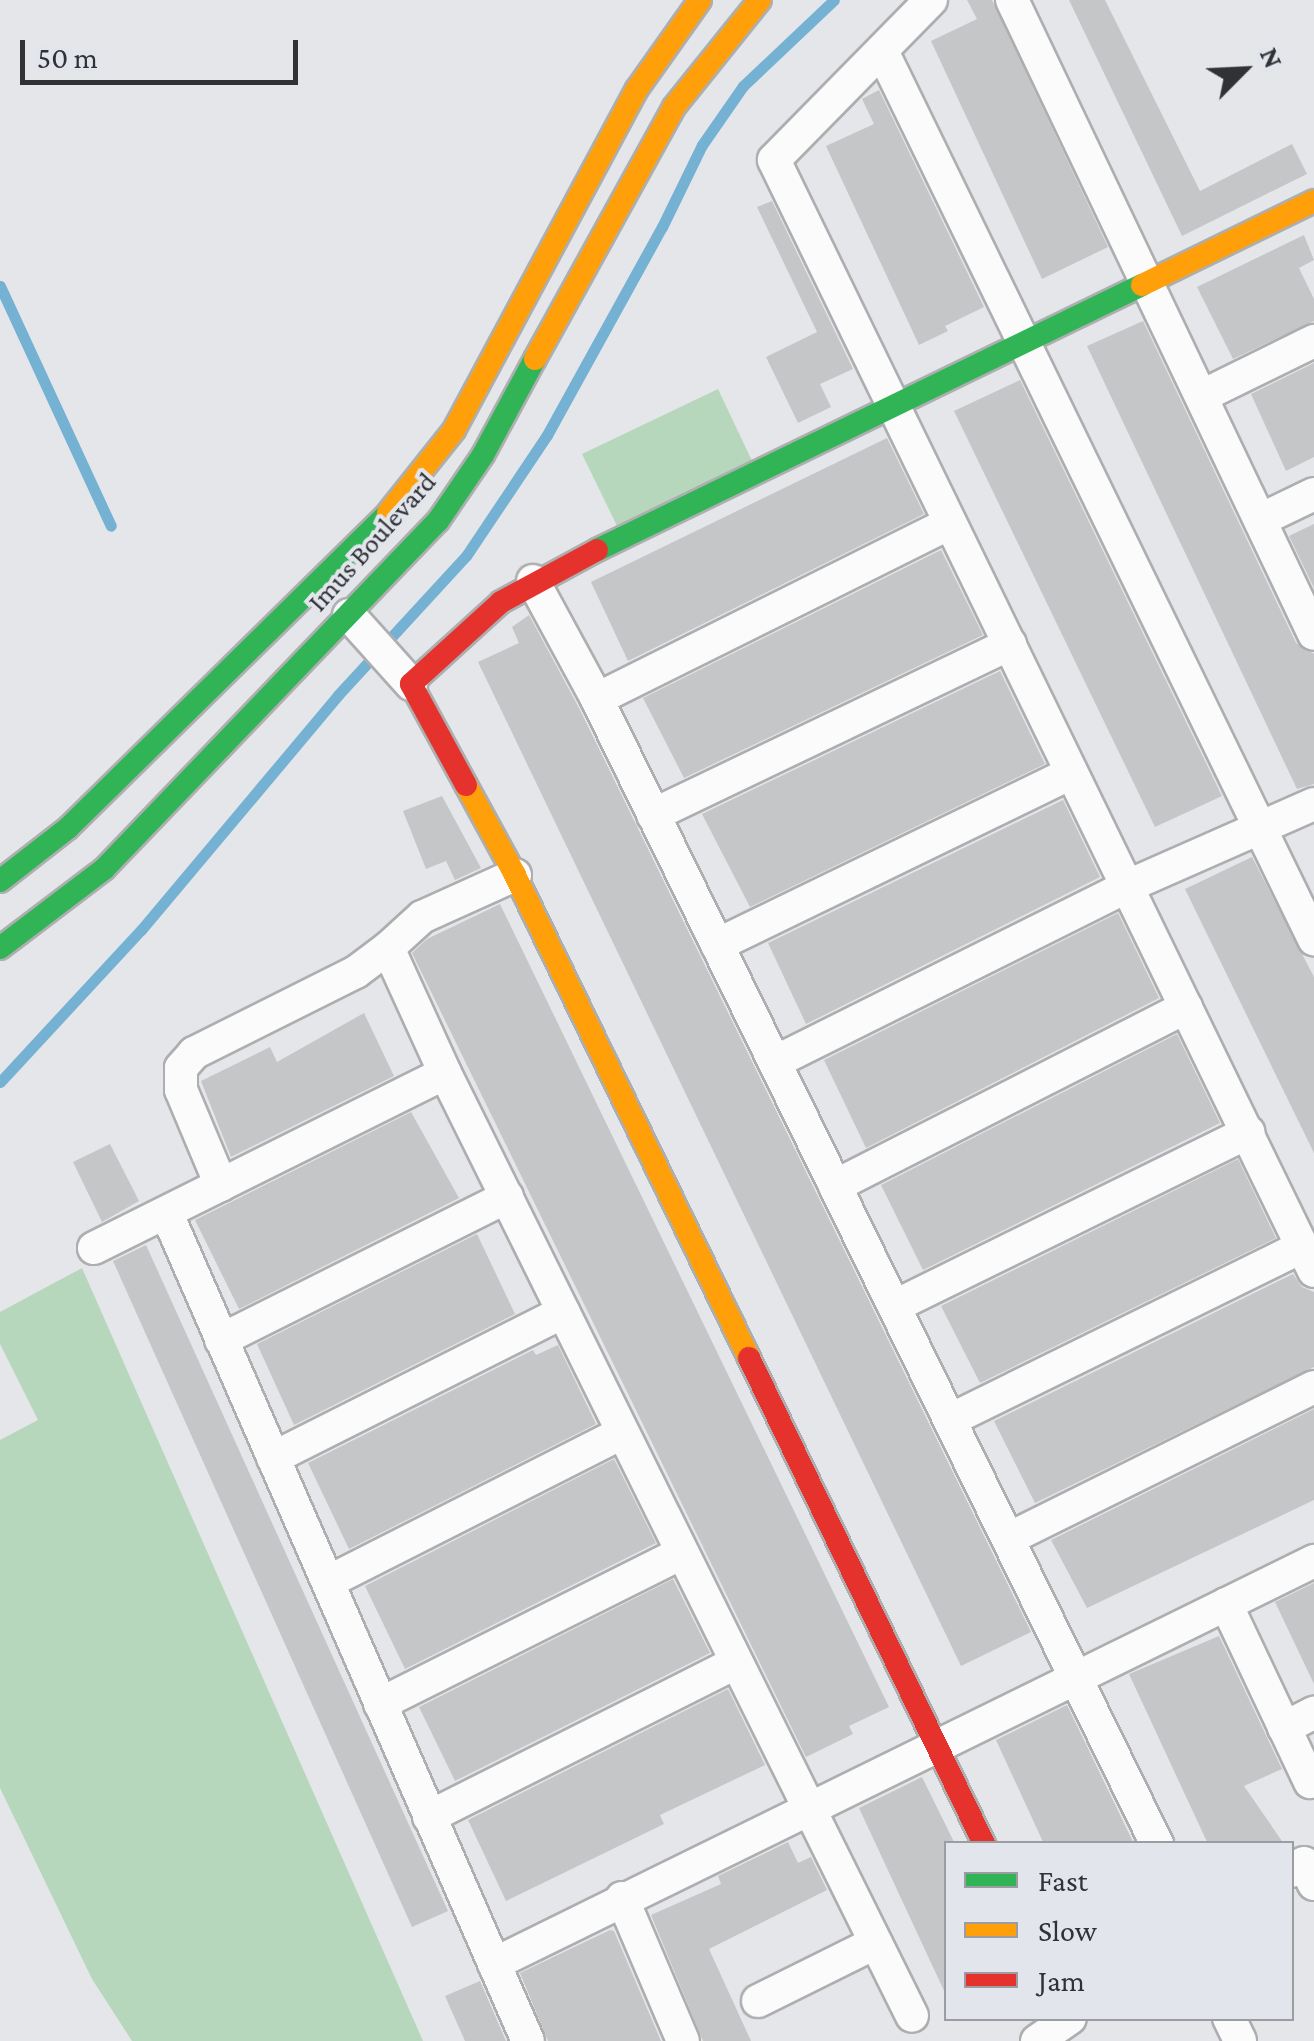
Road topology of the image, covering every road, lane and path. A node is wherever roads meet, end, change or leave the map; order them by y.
1 (700, 0) edge
2 (760, 0) edge
3 (931, 0) edge
4 (1012, 0) edge
5 (882, 51) junction
6 (1314, 201) edge
7 (1149, 279) junction
8 (1024, 342) junction
9 (1314, 342) edge
10 (1202, 396) junction
11 (892, 405) junction
12 (1314, 494) edge
13 (1260, 520) junction
14 (950, 522) junction
15 (532, 581) junction
16 (358, 624) junction
17 (1314, 634) edge
18 (1010, 644) junction
19 (402, 673) junction
20 (597, 700) junction
21 (1072, 773) junction
22 (1314, 804) edge
23 (654, 815) junction
24 (1261, 826) junction
25 (515, 876) junction
26 (0, 880) edge
27 (1128, 886) junction
28 (1314, 939) edge
29 (717, 945) junction
30 (0, 948) edge
31 (388, 948) junction
32 (1186, 1007) junction
33 (775, 1062) junction
34 (445, 1073) junction
35 (1248, 1132) junction
36 (221, 1186) junction
37 (835, 1186) junction
38 (506, 1198) junction
39 (166, 1214) junction
40 (94, 1248) dead end
41 (1308, 1259) edge
42 (895, 1306) junction
43 (563, 1312) junction
44 (221, 1340) junction
45 (1314, 1387) edge
46 (950, 1420) junction
47 (622, 1434) junction
48 (273, 1458) junction
49 (1008, 1539) junction
50 (681, 1553) junction
51 (1314, 1561) edge
52 (328, 1582) junction
53 (1226, 1604) junction
54 (735, 1663) junction
55 (1076, 1677) junction
56 (380, 1704) junction
57 (1314, 1714) edge
58 (1284, 1728) junction
59 (936, 1744) junction
60 (1310, 1782) dead end
61 (806, 1807) junction
62 (429, 1817) junction
63 (983, 1841) edge
64 (1156, 1841) edge
65 (1294, 1870) edge
66 (1314, 1884) edge
67 (622, 1898) junction
68 (875, 1943) junction
69 (494, 1964) junction
70 (758, 2001) dead end
71 (912, 2016) dead end
72 (1066, 2021) edge
73 (528, 2041) edge
74 (682, 2041) edge
75 (1037, 2041) edge

1 - 26 main road, Imus Boulevard
2 - 16 main road, Imus Boulevard
3 - 5 street
4 - 7 street
5 - 8 street
5 - 11 street
6 - 7 main road
7 - 8 main road
7 - 10 street
8 - 11 main road
8 - 24 street
9 - 10 street
10 - 13 street
11 - 14 street
11 - 15 main road
12 - 13 street
13 - 17 street
14 - 18 street
14 - 20 street
15 - 19 main road
15 - 20 street
16 - 19 street
16 - 30 main road, Imus Boulevard
18 - 21 street
18 - 23 street
19 - 25 main road
20 - 23 street
21 - 27 street
21 - 29 street
22 - 24 street
23 - 29 street
24 - 27 street
24 - 28 street
25 - 31 street
25 - 59 main road
27 - 32 street
27 - 33 street
29 - 33 street
31 - 34 street
31 - 36 street
32 - 35 street
32 - 37 street
33 - 37 street
34 - 36 street
34 - 38 street
35 - 41 street
35 - 42 street
36 - 39 street
37 - 42 street
38 - 43 street
38 - 44 street
39 - 40 street
39 - 44 street
41 - 46 street
42 - 46 street
43 - 47 street
43 - 48 street
44 - 48 street
45 - 49 street
46 - 49 street
47 - 50 street
47 - 52 street
48 - 52 street
49 - 55 street
50 - 54 street
50 - 56 street
51 - 53 street
52 - 56 street
53 - 55 street
53 - 58 street
54 - 61 street
54 - 62 street
55 - 59 street
55 - 64 street
56 - 62 street
57 - 58 street
58 - 60 street
59 - 61 street
59 - 63 main road
61 - 67 street
61 - 68 street
62 - 69 street
65 - 66 street
67 - 69 street
67 - 74 street
68 - 70 street
68 - 71 street
69 - 73 street
72 - 75 street

